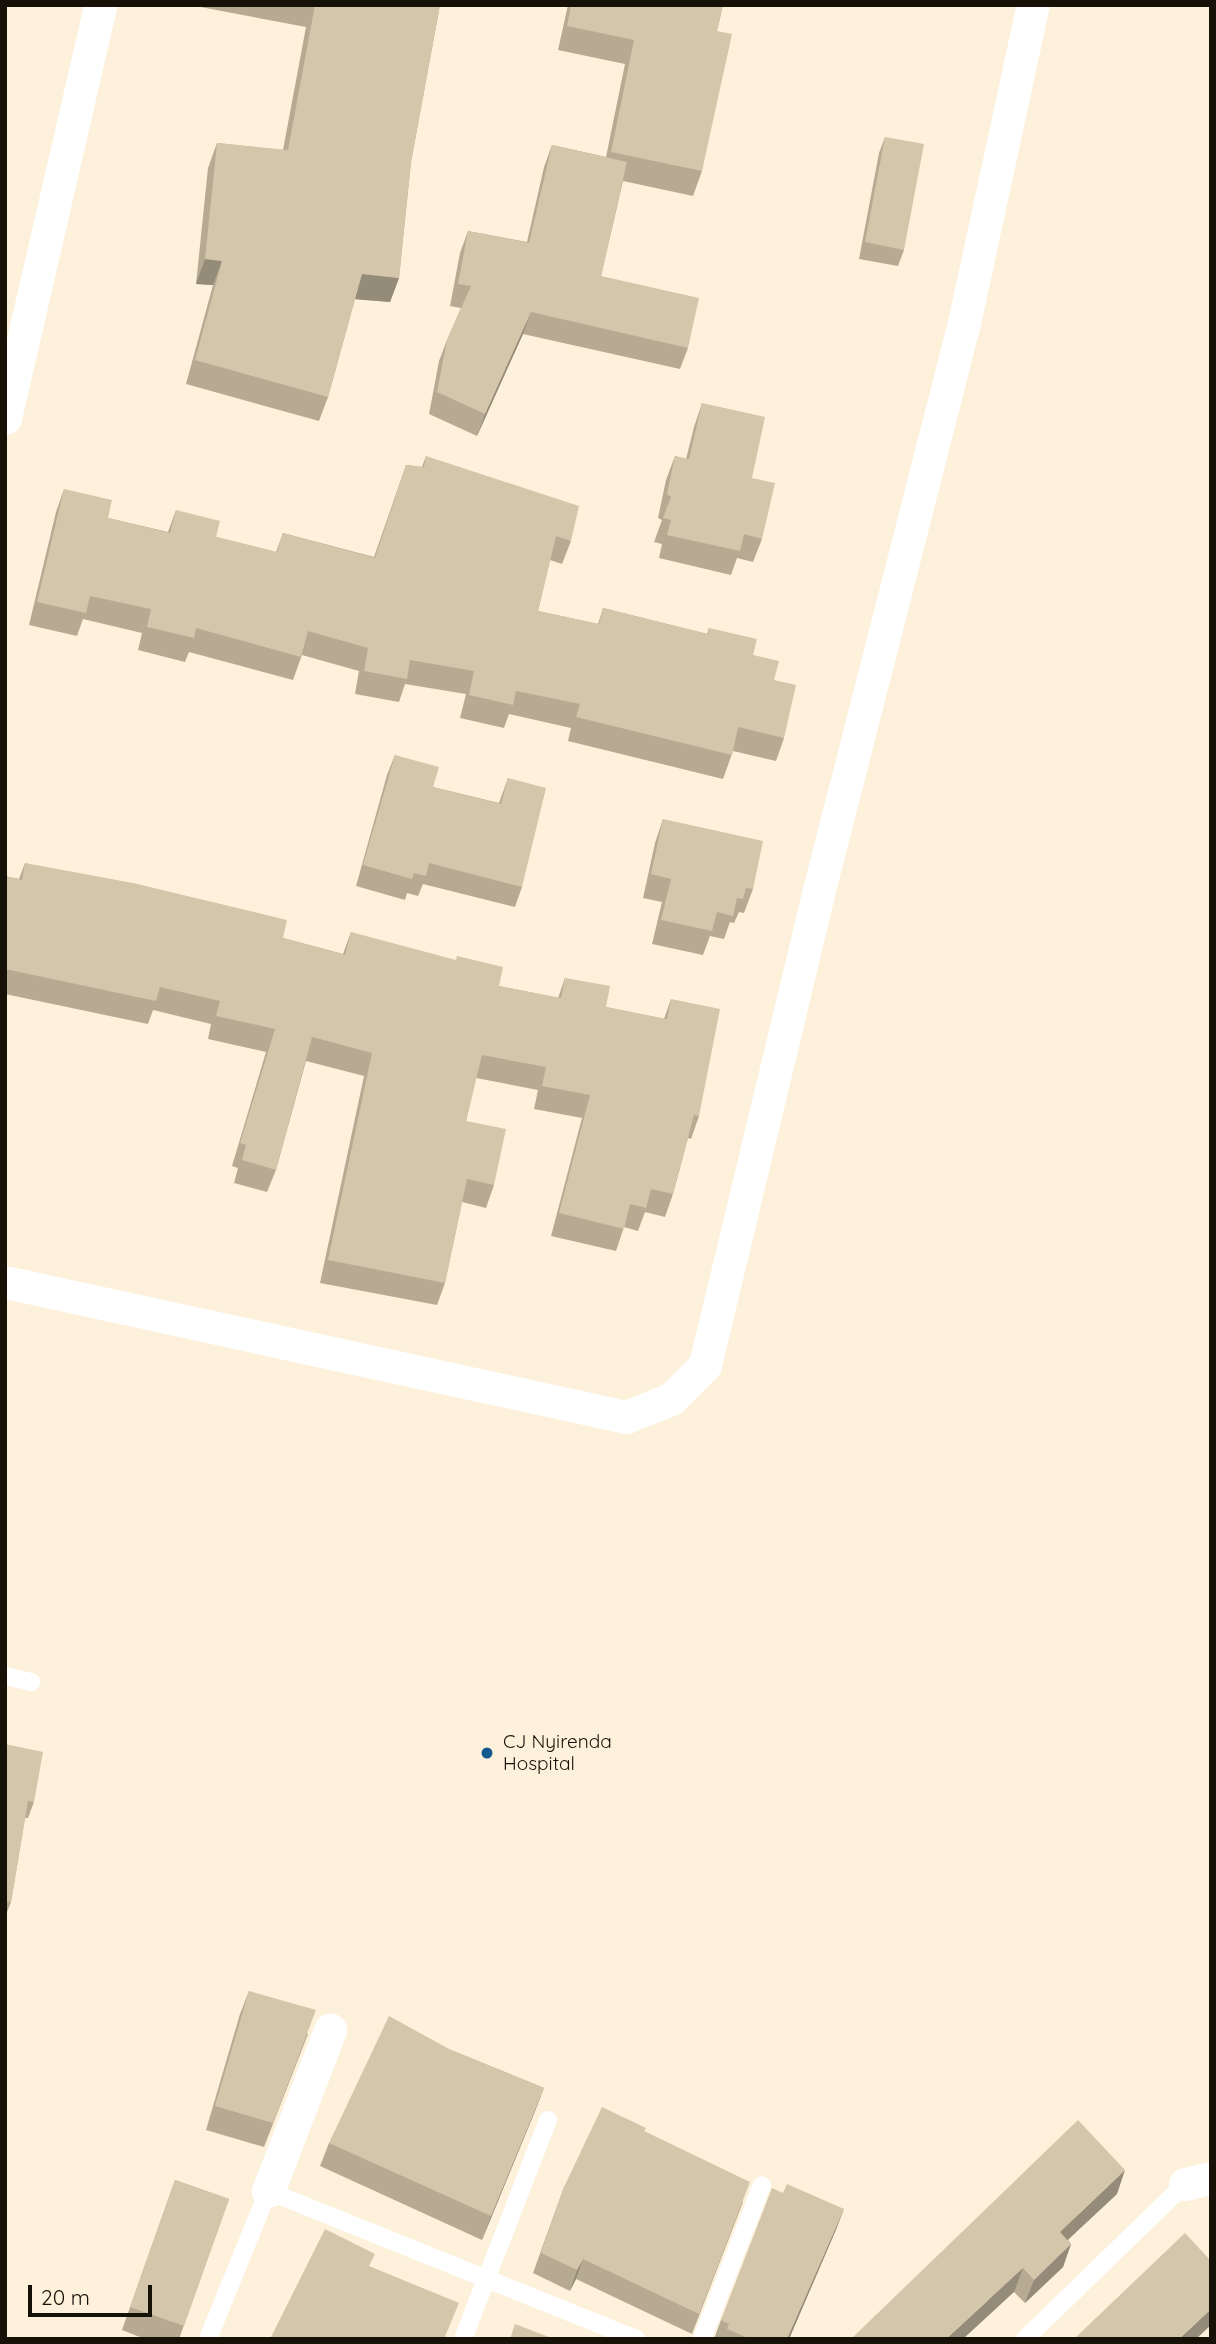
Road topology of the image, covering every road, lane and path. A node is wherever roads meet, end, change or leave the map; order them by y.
1 (100, 5) edge
2 (1032, 5) edge
3 (5, 418) edge
4 (5, 1282) edge
5 (5, 1676) edge
6 (31, 1682) dead end
7 (330, 2030) dead end
8 (548, 2120) dead end
9 (1198, 2181) edge
10 (762, 2185) dead end
11 (268, 2191) junction
12 (487, 2278) junction
13 (208, 2339) edge
14 (463, 2339) edge
15 (636, 2339) edge
16 (702, 2339) edge
17 (1025, 2339) edge

1 - 3 street
2 - 4 street
5 - 6 lane
7 - 11 street
8 - 12 lane
9 - 17 lane
10 - 16 lane
11 - 12 lane
11 - 13 lane
12 - 14 lane
12 - 15 lane

